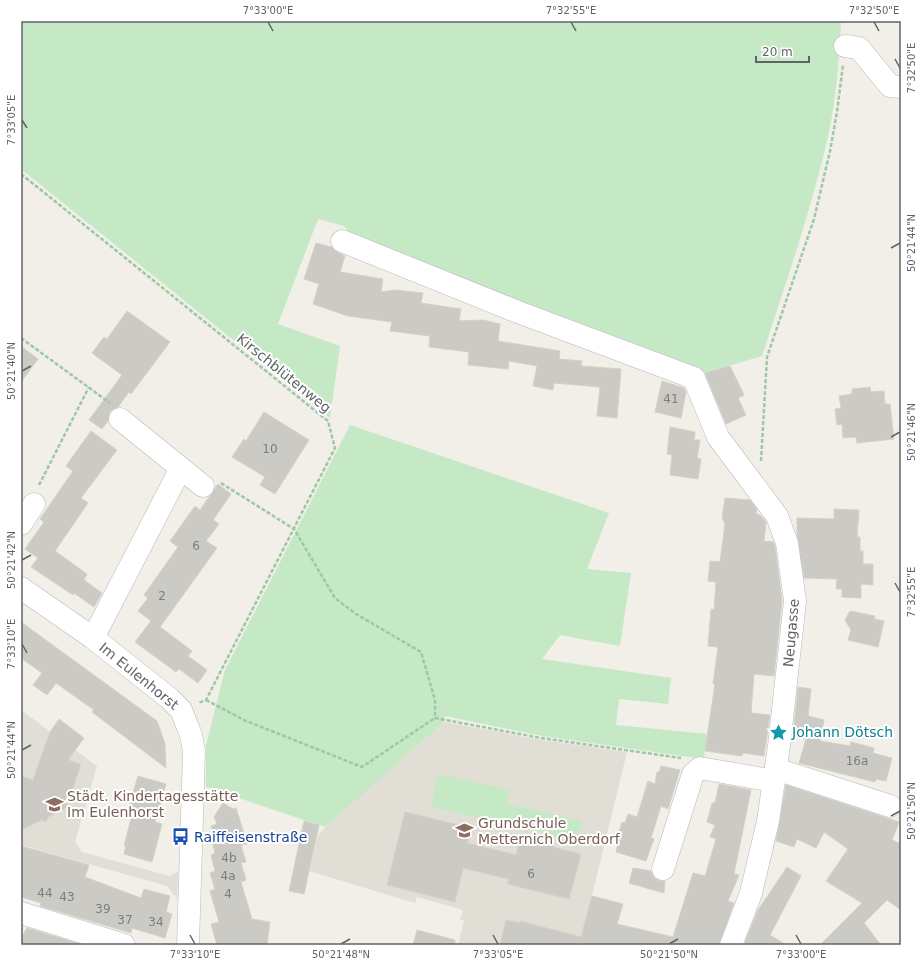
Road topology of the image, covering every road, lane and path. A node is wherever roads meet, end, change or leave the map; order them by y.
1 (845, 46) joint
2 (901, 87) edge
3 (21, 174) edge
4 (342, 241) dead end
5 (21, 338) edge
6 (89, 387) junction
7 (120, 419) joint
8 (761, 456) dead end
9 (181, 468) junction
10 (210, 483) joint
11 (34, 504) joint
12 (21, 524) edge
13 (294, 529) junction
14 (21, 588) edge
15 (92, 638) junction
16 (206, 700) junction
17 (181, 710) junction
18 (435, 718) junction
19 (700, 768) junction
20 (775, 775) junction
21 (890, 806) dead end
22 (662, 869) dead end
23 (21, 913) edge
24 (124, 945) edge
25 (188, 945) edge
26 (731, 945) edge

1 - 2 street
1 - 8 path
3 - 13 path, Kirschblütenweg
4 - 20 street, Neugasse
5 - 6 path
6 - 7 path
6 - 11 path
7 - 9 street
9 - 10 street
9 - 15 street
10 - 13 path
11 - 12 street
13 - 16 path, Kirschblütenweg
13 - 18 path
14 - 15 street, Im Eulenhorst
15 - 17 street, Im Eulenhorst
16 - 17 path
16 - 18 path
17 - 25 street, Im Eulenhorst
18 - 19 path
19 - 20 street
19 - 22 street
20 - 21 street
20 - 26 street, Neugasse
23 - 24 street

